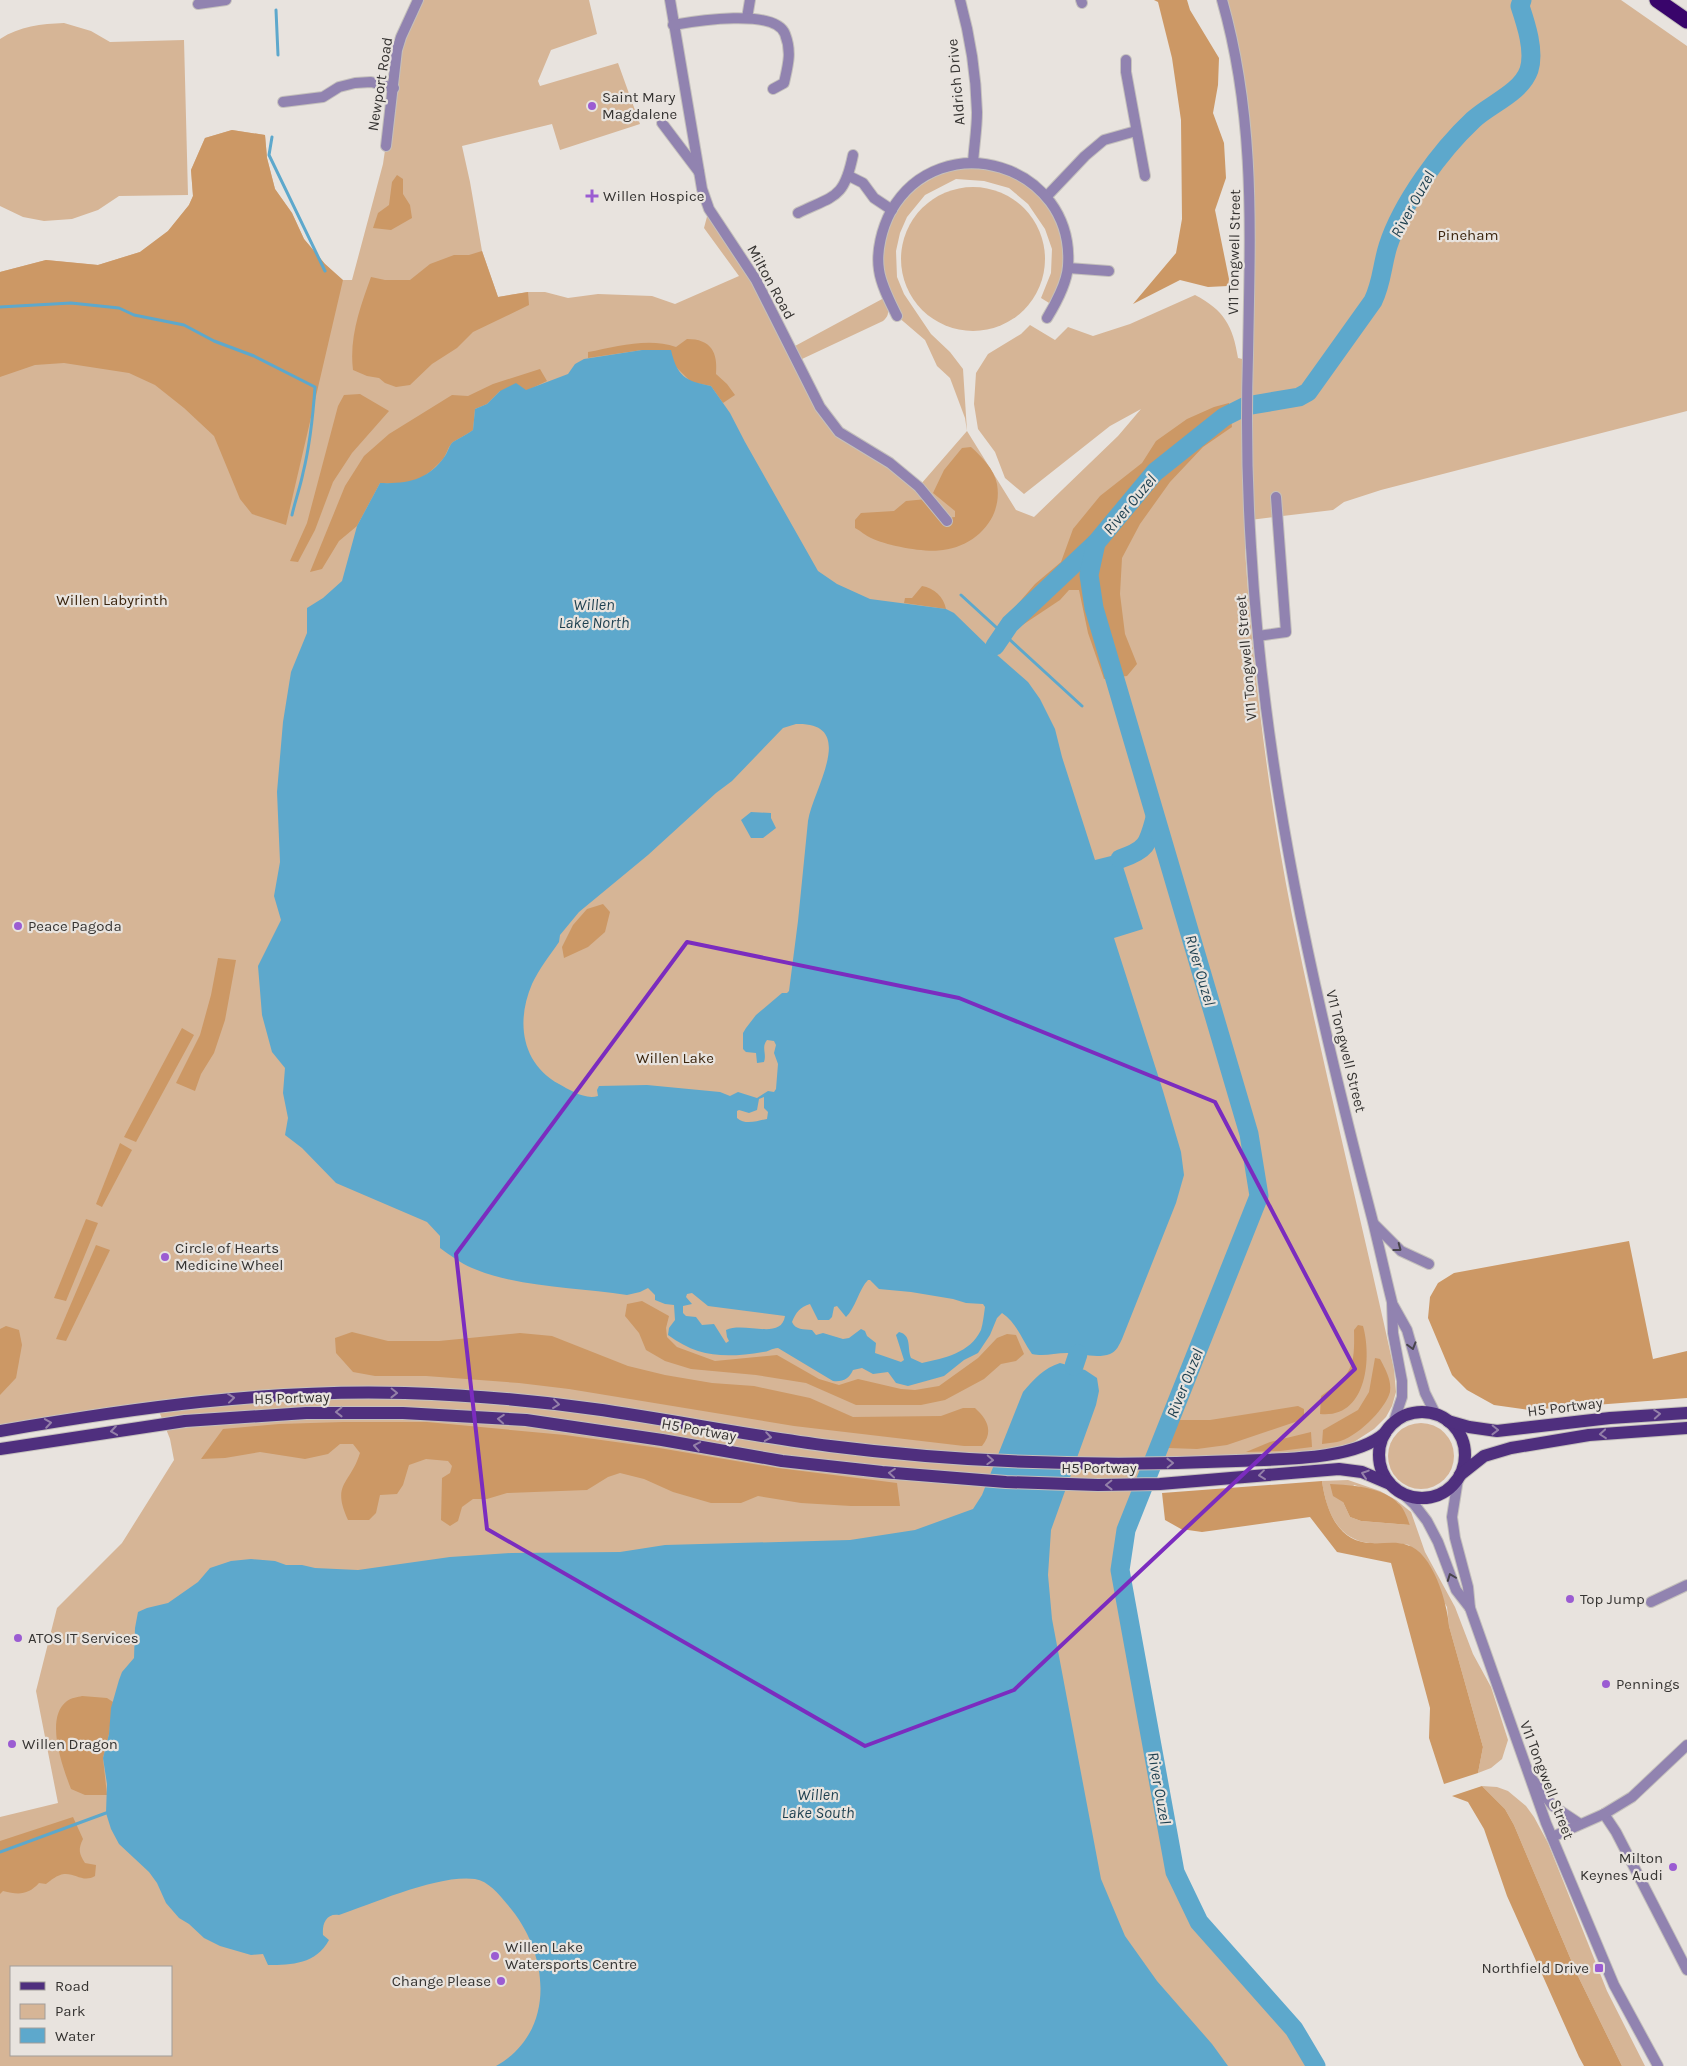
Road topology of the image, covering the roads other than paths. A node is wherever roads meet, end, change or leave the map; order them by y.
1 (226, 0) edge
2 (418, 0) edge
3 (670, 0) edge
4 (750, 0) edge
5 (960, 0) edge
6 (1222, 0) edge
7 (1657, 0) edge
8 (198, 4) dead end
9 (747, 18) junction
10 (1687, 21) edge
11 (673, 25) junction
12 (1126, 60) dead end
13 (394, 88) junction
14 (773, 89) dead end
15 (283, 102) dead end
16 (662, 122) dead end
17 (1136, 132) junction
18 (386, 146) dead end
19 (854, 155) dead end
20 (973, 163) junction
21 (700, 173) junction
22 (849, 176) junction
23 (1145, 176) dead end
24 (1047, 196) junction
25 (892, 210) junction
26 (798, 212) dead end
27 (1068, 268) junction
28 (1109, 271) dead end
29 (897, 316) dead end
30 (1047, 318) dead end
31 (1276, 498) dead end
32 (948, 521) dead end
33 (1258, 636) junction
34 (1373, 1223) junction
35 (1429, 1264) dead end
36 (1392, 1302) junction
37 (1687, 1413) edge
38 (1442, 1418) junction
39 (1687, 1428) edge
40 (1389, 1429) junction
41 (0, 1430) edge
42 (0, 1449) edge
43 (1459, 1477) junction
44 (1390, 1484) junction
45 (1402, 1493) junction
46 (1687, 1585) edge
47 (1651, 1602) dead end
48 (1470, 1608) junction
49 (1687, 1745) edge
50 (1527, 1772) junction
51 (1604, 1814) junction
52 (1580, 1824) junction
53 (1552, 1837) junction
54 (1687, 1970) edge
55 (1658, 2066) edge

1 - 8 street
2 - 13 street, Newport Road
3 - 11 street, Milton Road
4 - 9 street
5 - 20 street, Aldrich Drive
6 - 33 street, V11 Tongwell Street
7 - 10 highway
9 - 11 street
9 - 14 street
11 - 21 street, Milton Road
12 - 17 street
13 - 15 street
13 - 18 street, Newport Road
16 - 21 street
17 - 23 street
17 - 24 street
19 - 22 street
20 - 24 street
20 - 25 street
21 - 32 street, Milton Road
22 - 25 street
22 - 26 street
24 - 27 street
25 - 29 street
27 - 28 street
27 - 30 street
31 - 33 street
33 - 34 street, V11 Tongwell Street
34 -> 35 street
34 - 36 street, V11 Tongwell Street
36 -> 38 street, V11 Tongwell Street
36 - 40 street, V11 Tongwell Street
38 -> 37 main road, H5 Portway
38 - 40 main road
38 - 43 main road
39 -> 43 main road, H5 Portway
41 -> 40 main road, H5 Portway
40 - 44 main road
44 -> 42 main road, H5 Portway
43 - 45 main road
43 - 48 street, V11 Tongwell Street
44 - 45 main road
48 -> 45 street, V11 Tongwell Street
46 - 47 street
48 - 50 street, V11 Tongwell Street
49 - 51 street
50 - 52 street
50 - 53 street, V11 Tongwell Street
51 - 52 street
51 - 54 street
52 - 53 street
53 - 55 street, V11 Tongwell Street

